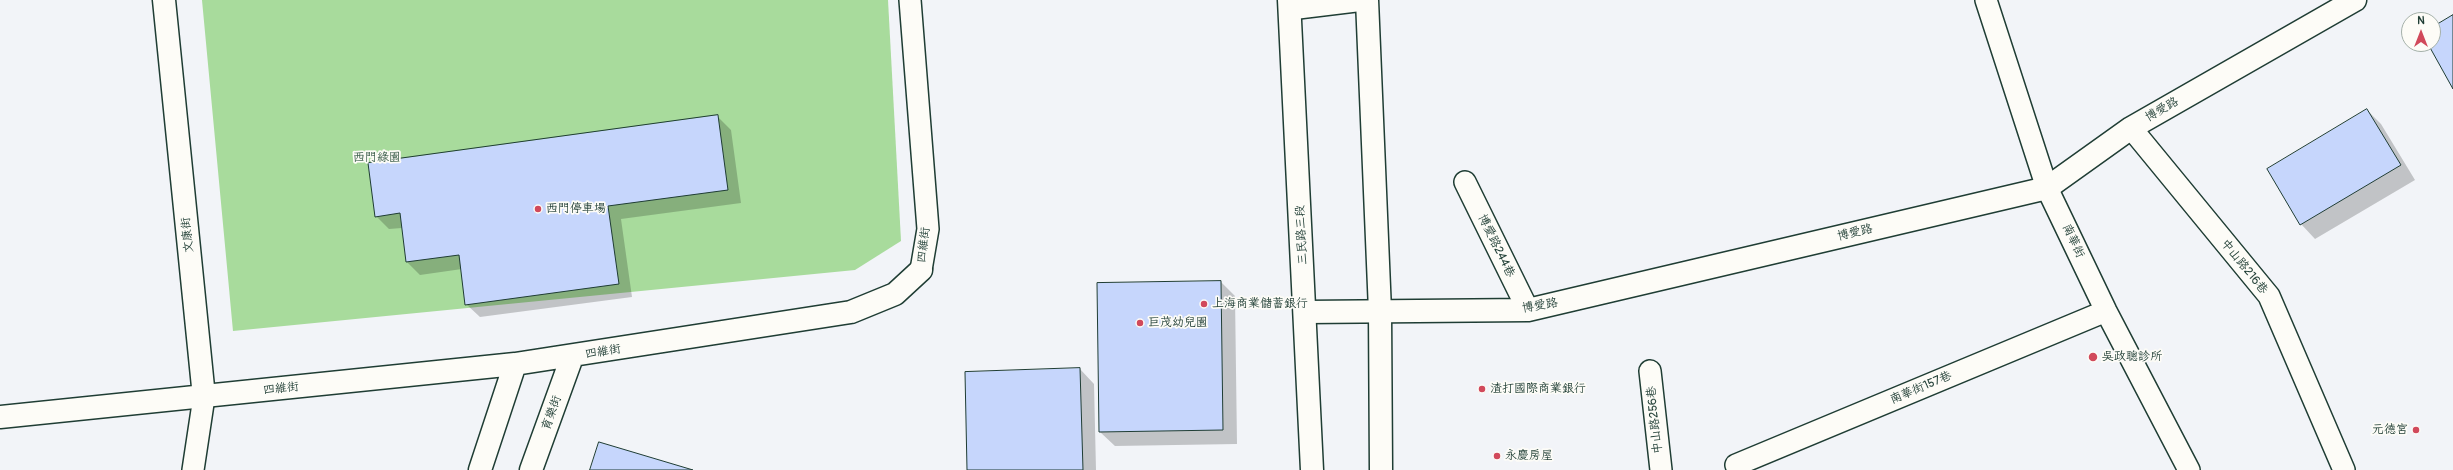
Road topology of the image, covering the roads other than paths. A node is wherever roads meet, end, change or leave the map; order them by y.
1 (164, 0) edge
2 (910, 0) edge
3 (1366, 0) edge
4 (1986, 0) edge
5 (2356, 0) edge
6 (1289, 5) edge
7 (2131, 128) junction
8 (1465, 182) dead end
9 (2047, 188) junction
10 (921, 270) joint
11 (1528, 310) junction
12 (1380, 311) junction
13 (2106, 311) junction
14 (1306, 312) junction
15 (572, 357) junction
16 (515, 364) junction
17 (1650, 371) dead end
18 (204, 397) junction
19 (0, 417) edge
20 (1736, 465) dead end
21 (193, 470) edge
22 (480, 470) edge
23 (531, 470) edge
24 (1312, 470) edge
25 (1381, 470) edge
26 (1661, 470) edge
27 (2189, 470) edge
28 (2344, 470) edge

1 - 18 street, 文康街
2 - 10 lane, 四維街
3 - 6 lane
3 - 12 street
4 - 9 lane, 南華街
5 - 7 street, 博愛路
6 - 14 street, 三民路三段
7 - 9 street, 博愛路
7 - 28 lane, 中山路216巷
8 - 11 lane, 博愛路244巷
9 - 11 street, 博愛路
9 - 13 lane, 南華街
10 - 15 street, 四維街
11 - 12 street, 博愛路
12 - 14 street, 博愛路
12 - 25 street
13 - 20 lane, 南華街157巷
13 - 27 lane, 南華街
14 - 24 street, 三民路三段
15 - 16 street, 四維街
15 - 23 street, 育樂街
16 - 18 street, 四維街
16 - 22 street
17 - 26 lane, 中山路256巷
18 - 19 street, 四維街
18 - 21 lane, 文康街

